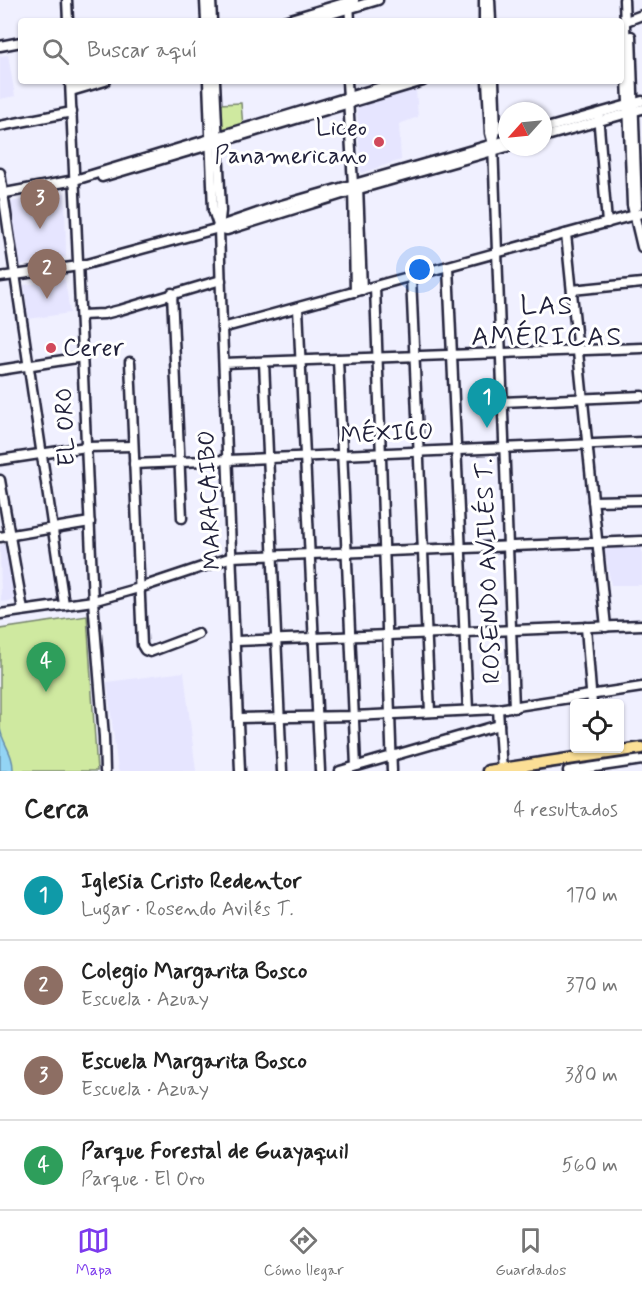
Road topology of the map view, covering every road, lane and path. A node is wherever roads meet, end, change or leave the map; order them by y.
1 (67, 0) edge
2 (205, 0) edge
3 (212, 0) edge
4 (378, 0) edge
5 (484, 0) edge
6 (490, 0) edge
7 (624, 0) edge
8 (630, 0) edge
9 (348, 3) edge
10 (642, 15) edge
11 (68, 18) edge
12 (206, 18) edge
13 (212, 18) edge
14 (295, 18) edge
15 (314, 18) edge
16 (345, 18) edge
17 (350, 18) edge
18 (484, 18) edge
19 (491, 18) edge
20 (624, 21) edge
21 (18, 43) edge
22 (0, 46) edge
23 (208, 84) edge
24 (215, 84) edge
25 (348, 84) edge
26 (352, 84) edge
27 (393, 84) edge
28 (410, 84) edge
29 (487, 84) edge
30 (494, 84) edge
31 (71, 86) edge
32 (351, 99) junction
33 (634, 107) edge
34 (72, 111) junction
35 (598, 117) junction
36 (0, 126) edge
37 (552, 131) edge
38 (214, 141) junction
39 (498, 144) edge
40 (493, 147) junction
41 (498, 147) edge
42 (639, 160) edge
43 (0, 173) edge
44 (75, 180) junction
45 (355, 187) junction
46 (2, 194) edge
47 (639, 214) edge
48 (607, 223) junction
49 (219, 228) junction
50 (566, 234) junction
51 (642, 247) edge
52 (497, 254) junction
53 (79, 266) junction
54 (448, 267) junction
55 (15, 275) junction
56 (411, 277) junction
57 (0, 278) edge
58 (221, 280) junction
59 (642, 283) edge
60 (375, 287) junction
61 (572, 290) junction
62 (359, 291) junction
63 (172, 293) junction
64 (298, 308) junction
65 (81, 315) junction
66 (222, 328) junction
67 (642, 348) edge
68 (578, 352) junction
69 (500, 353) junction
70 (453, 354) junction
71 (414, 356) junction
72 (83, 357) junction
73 (378, 358) junction
74 (338, 359) junction
75 (302, 361) junction
76 (130, 362) dead end
77 (264, 362) junction
78 (224, 363) junction
79 (28, 366) junction
80 (0, 370) edge
81 (642, 396) edge
82 (583, 400) junction
83 (502, 402) junction
84 (642, 442) edge
85 (587, 445) junction
86 (133, 446) junction
87 (86, 447) junction
88 (504, 448) junction
89 (458, 450) junction
90 (419, 452) junction
91 (40, 453) junction
92 (382, 454) junction
93 (343, 455) junction
94 (306, 457) junction
95 (268, 459) junction
96 (0, 460) edge
97 (228, 460) junction
98 (180, 463) junction
99 (134, 464) junction
100 (0, 480) edge
101 (642, 500) edge
102 (593, 501) junction
103 (182, 518) dead end
104 (90, 522) junction
105 (52, 528) junction
106 (11, 535) junction
107 (0, 537) edge
108 (642, 541) edge
109 (597, 543) junction
110 (508, 546) junction
111 (462, 548) junction
112 (423, 550) junction
113 (386, 551) junction
114 (347, 553) junction
115 (310, 554) junction
116 (272, 556) junction
117 (232, 557) junction
118 (140, 588) junction
119 (93, 601) junction
120 (64, 604) junction
121 (23, 610) junction
122 (0, 614) edge
123 (642, 625) edge
124 (586, 627) junction
125 (606, 627) junction
126 (511, 630) junction
127 (464, 632) junction
128 (427, 633) junction
129 (198, 634) dead end
130 (388, 635) junction
131 (313, 637) junction
132 (351, 637) junction
133 (275, 638) junction
134 (236, 641) junction
135 (642, 687) edge
136 (592, 699) edge
137 (570, 702) edge
138 (514, 708) junction
139 (468, 710) junction
140 (498, 710) junction
141 (430, 712) junction
142 (391, 714) junction
143 (354, 716) junction
144 (279, 717) junction
145 (317, 717) junction
146 (238, 718) junction
147 (499, 725) junction
148 (642, 748) edge
149 (624, 750) edge
150 (592, 753) edge
151 (597, 753) edge
152 (392, 756) junction
153 (642, 760) edge
154 (356, 766) junction
155 (599, 769) edge
156 (502, 770) edge
157 (105, 771) edge
158 (240, 771) edge
159 (282, 771) edge
160 (320, 771) edge
161 (340, 771) edge
162 (392, 771) edge
163 (488, 771) edge
164 (568, 771) edge

1 - 11 street
2 - 12 street
3 - 13 street
4 - 9 street
5 - 18 street
6 - 19 street
7 - 20 street
8 - 20 street
9 - 14 street
9 - 15 street
9 - 16 street
9 - 17 street
10 - 20 street
20 - 33 street
21 - 22 street
23 - 38 street, MARACAIBO
24 - 38 street, MARACAIBO
25 - 32 street
26 - 32 street
27 - 32 street
28 - 32 street
29 - 40 street, ROSENDO AVILÉS T.
30 - 40 street, ROSENDO AVILÉS T.
31 - 34 street, EL ORO
32 - 38 street
32 - 45 street
33 - 35 street
33 - 42 street
33 - 47 street
34 - 36 street
34 - 44 street, EL ORO
35 - 37 street
35 - 48 street
38 - 44 street
38 - 49 street, MARACAIBO
39 - 40 street
40 - 41 street
40 - 45 street
40 - 52 street, ROSENDO AVILÉS T.
42 - 47 street
43 - 46 street
44 - 46 street
44 - 53 street, EL ORO
45 - 49 street
45 - 62 street
46 - 55 street
47 - 48 street
47 - 51 street
48 - 50 street
49 - 53 street
49 - 58 street, MARACAIBO
50 - 52 street
50 - 61 street
52 - 54 street
52 - 69 street, ROSENDO AVILÉS T.
53 - 55 street
53 - 65 street, EL ORO
54 - 56 street
54 - 70 street
55 - 57 street
55 - 79 street
56 - 60 street
56 - 71 street
58 - 63 street
58 - 66 street, MARACAIBO
59 - 61 street
60 - 62 street
60 - 73 street
61 - 68 street
62 - 64 street
63 - 65 street
63 - 98 street
64 - 66 street
64 - 75 street
65 - 72 street, EL ORO
66 - 78 street, MARACAIBO
67 - 68 street
68 - 69 street
68 - 82 street
69 - 70 street
69 - 83 street, ROSENDO AVILÉS T.
70 - 71 street
70 - 89 street
71 - 73 street
71 - 90 street
72 - 79 street
72 - 87 street, EL ORO
73 - 74 street
73 - 92 street
74 - 75 street
74 - 93 street
75 - 77 street
75 - 94 street
76 - 86 street
77 - 78 street
77 - 95 street
78 - 97 street, MARACAIBO
79 - 80 street
79 - 91 street
81 - 82 street
82 - 83 street
82 - 85 street
83 - 88 street, ROSENDO AVILÉS T.
84 - 85 street, MÉXICO
85 - 88 street, MÉXICO
85 - 102 street
86 - 87 street
86 - 99 street
87 - 91 street
87 - 104 street, EL ORO
88 - 89 street, MÉXICO
88 - 110 street, ROSENDO AVILÉS T.
89 - 90 street, MÉXICO
89 - 111 street
90 - 92 street, MÉXICO
90 - 112 street
91 - 96 street
91 - 105 street
92 - 93 street, MÉXICO
92 - 113 street
93 - 94 street, MÉXICO
93 - 114 street
94 - 95 street, MÉXICO
94 - 115 street
95 - 97 street, MÉXICO
95 - 116 street
97 - 98 street, MÉXICO
97 - 117 street, MARACAIBO
98 - 99 street, MÉXICO
98 - 103 street
99 - 118 street
100 - 106 street
101 - 102 street
102 - 109 street
104 - 105 street
104 - 119 street, EL ORO
105 - 106 street
105 - 120 street
106 - 107 street
106 - 121 street
108 - 109 street
109 - 110 street
109 - 125 street
110 - 111 street
110 - 126 street, ROSENDO AVILÉS T.
111 - 112 street
111 - 127 street
112 - 113 street
112 - 128 street
113 - 114 street
113 - 130 street
114 - 115 street
114 - 132 street
115 - 116 street
115 - 131 street
116 - 117 street
116 - 133 street
117 - 118 street
117 - 134 street, MARACAIBO
118 - 119 street
118 - 129 street
119 - 120 street
119 - 157 street, EL ORO
120 - 121 street
121 - 122 street
123 - 125 street
124 - 125 street
124 - 126 street
124 - 136 street
126 - 127 street
126 - 138 street, ROSENDO AVILÉS T.
127 - 128 street
127 - 139 street
128 - 130 street
128 - 141 street
130 - 132 street
130 - 142 street
131 - 132 street
131 - 133 street
131 - 145 street
132 - 143 street
133 - 134 street
133 - 144 street
134 - 146 street, MARACAIBO
135 - 136 street
137 - 138 street
138 - 140 street
139 - 140 street
139 - 141 street
140 - 147 street, ROSENDO AVILÉS T.
141 - 142 street
142 - 143 street
142 - 152 street
143 - 145 street
143 - 154 street
144 - 145 street
144 - 146 street
144 - 159 street
145 - 160 street
146 - 158 street, MARACAIBO
147 - 152 street
147 - 156 street, ROSENDO AVILÉS T.
148 - 149 main road
150 - 156 main road
151 - 155 street
152 - 154 street
152 - 162 street
153 - 155 street
154 - 161 street
155 - 164 street
156 - 163 main road

